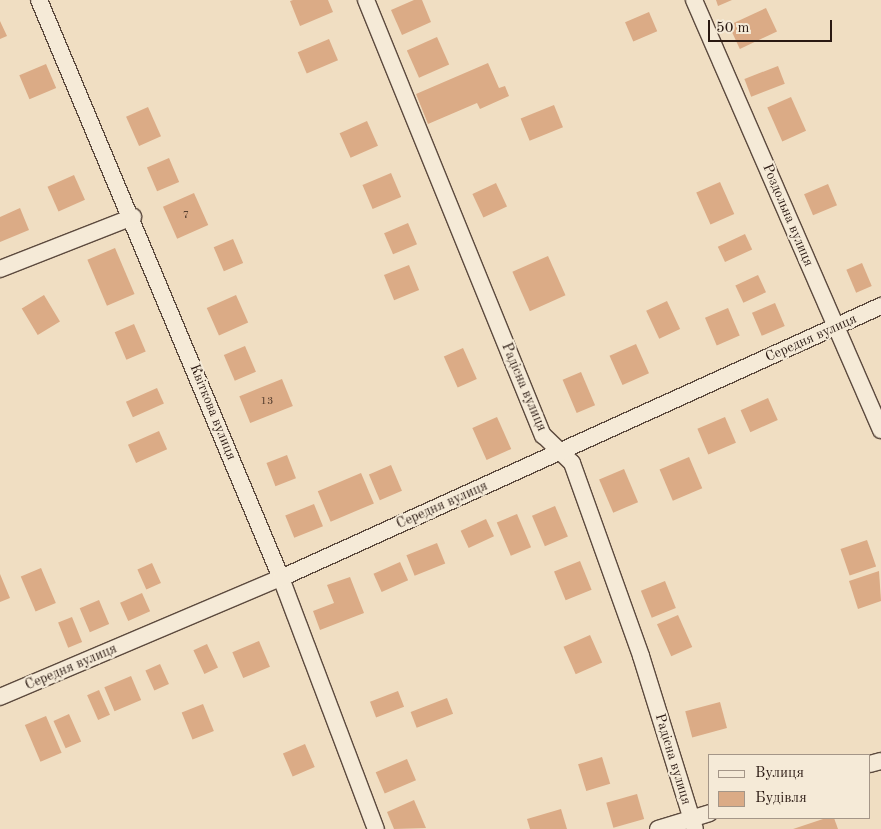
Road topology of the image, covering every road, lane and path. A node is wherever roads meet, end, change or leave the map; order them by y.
1 (40, 0) edge
2 (366, 0) edge
3 (694, 0) edge
4 (133, 217) junction
5 (0, 269) edge
6 (881, 306) edge
7 (834, 327) junction
8 (881, 430) edge
9 (562, 450) junction
10 (281, 578) junction
11 (0, 697) edge
12 (708, 814) edge
13 (694, 824) edge
14 (376, 829) edge
15 (658, 829) edge

1 - 4 street, Квіткова вулиця
2 - 9 street, Радісна вулиця
3 - 7 street, Роздольна вулиця
4 - 5 street
4 - 10 street, Квіткова вулиця
6 - 7 street, Середня вулиця
7 - 8 street, Роздольна вулиця
7 - 9 street, Середня вулиця
9 - 10 street, Середня вулиця
9 - 13 street, Радісна вулиця
10 - 11 street, Середня вулиця
10 - 14 street, Квіткова вулиця
12 - 13 street
13 - 15 street

